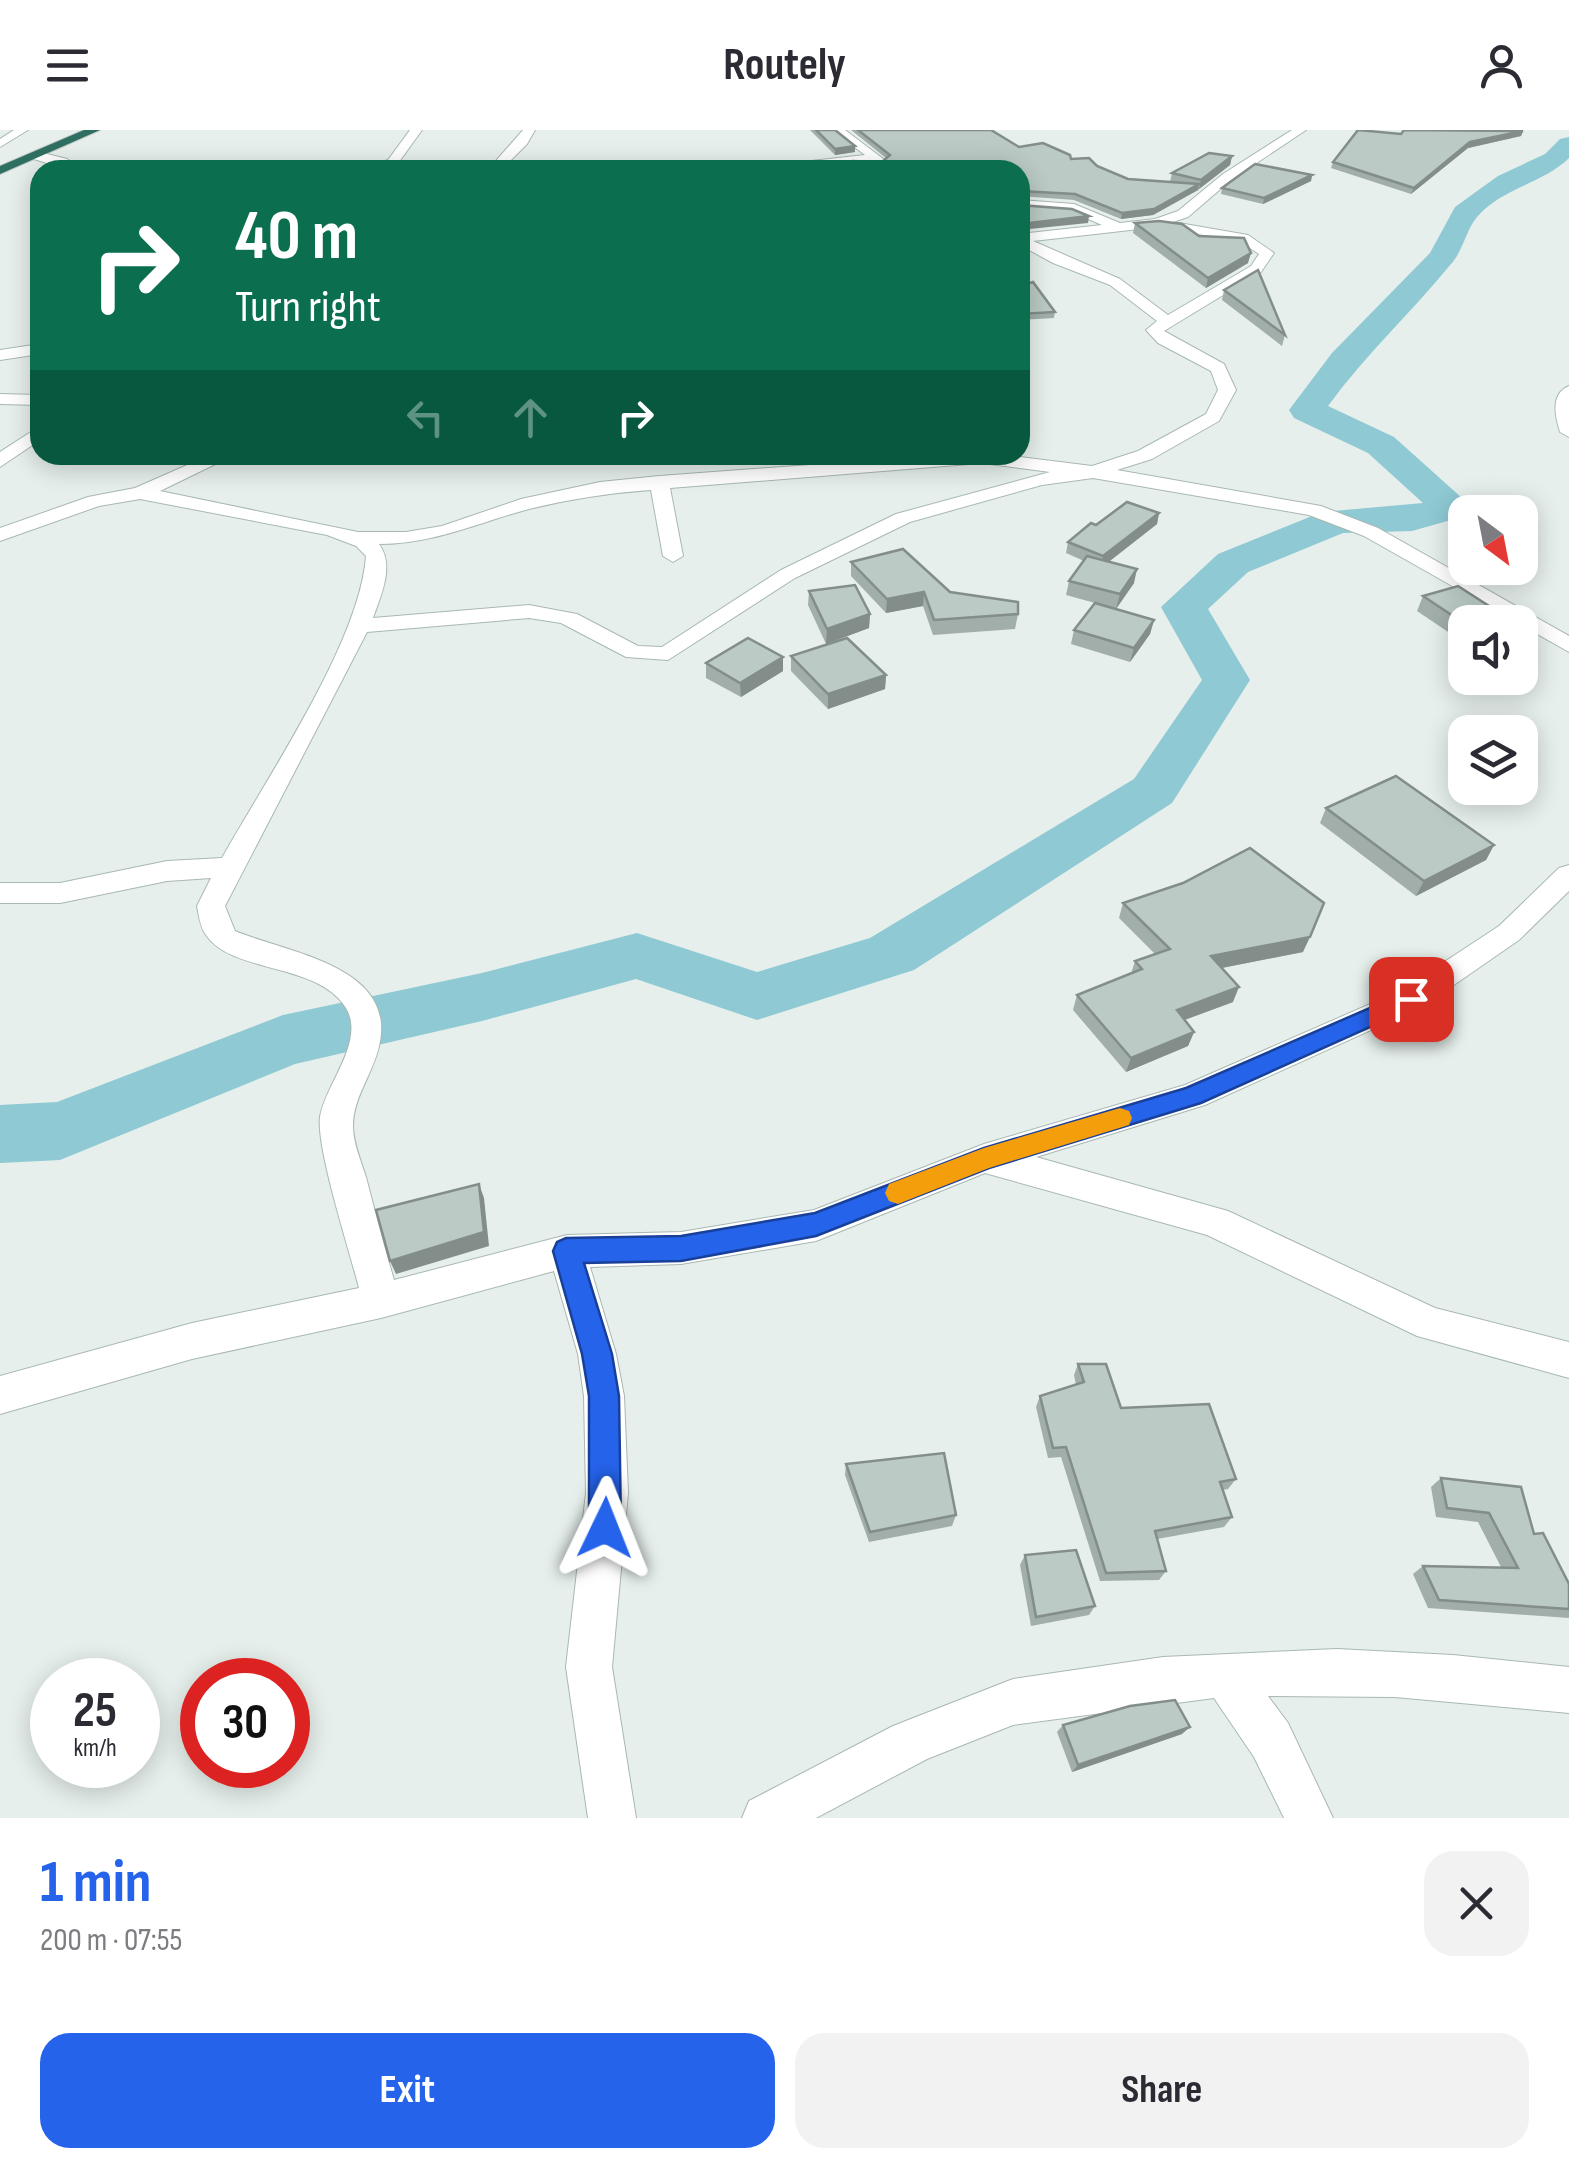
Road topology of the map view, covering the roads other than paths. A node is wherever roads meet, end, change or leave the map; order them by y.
1 (22, 130) edge
2 (94, 130) edge
3 (416, 130) edge
4 (528, 130) edge
5 (838, 130) edge
6 (1300, 130) edge
7 (0, 144) edge
8 (35, 155) junction
9 (876, 158) junction
10 (55, 160) edge
11 (394, 160) edge
12 (504, 160) edge
13 (853, 160) edge
14 (879, 160) edge
15 (0, 170) edge
16 (1030, 205) edge
17 (1156, 223) junction
18 (1118, 227) junction
19 (1030, 237) edge
20 (1030, 244) edge
21 (1168, 322) junction
22 (30, 350) edge
23 (0, 354) edge
24 (1569, 391) edge
25 (0, 398) edge
26 (30, 400) edge
27 (1569, 432) edge
28 (30, 437) edge
29 (4, 454) edge
30 (1030, 464) edge
31 (200, 465) edge
32 (864, 465) edge
33 (1093, 472) junction
34 (641, 478) junction
35 (140, 493) junction
36 (0, 535) edge
37 (358, 538) junction
38 (406, 538) junction
39 (673, 556) dead end
40 (378, 570) junction
41 (358, 625) junction
42 (1569, 646) edge
43 (228, 867) junction
44 (1569, 876) edge
45 (0, 893) edge
46 (984, 1158) junction
47 (566, 1251) junction
48 (382, 1301) junction
49 (1569, 1360) edge
50 (0, 1395) edge
51 (1225, 1674) junction
52 (1569, 1690) edge
53 (612, 1818) edge
54 (766, 1818) edge
55 (1310, 1818) edge

1 - 7 street
2 - 8 highway
3 - 11 street
4 - 12 street
5 - 9 street
6 - 17 street
8 - 10 street
8 - 15 highway
9 - 13 street
9 - 14 street
16 - 18 street
17 - 18 street
17 - 21 street
18 - 19 street
20 - 21 street
21 - 33 street
22 - 23 street
24 - 27 street
25 - 26 street
28 - 29 street
30 - 33 street
31 - 35 street
32 - 34 street
33 - 41 street
33 - 42 street
34 - 38 street
34 - 39 street
35 - 36 street
35 - 37 street
37 - 38 street
37 - 40 street
38 - 40 street
40 - 41 street
41 - 43 street
43 - 45 street
43 - 48 street
44 - 46 street
46 - 47 street
46 - 49 street
47 - 48 street
47 - 53 street
48 - 50 street
51 - 52 street
51 - 54 street
51 - 55 street

